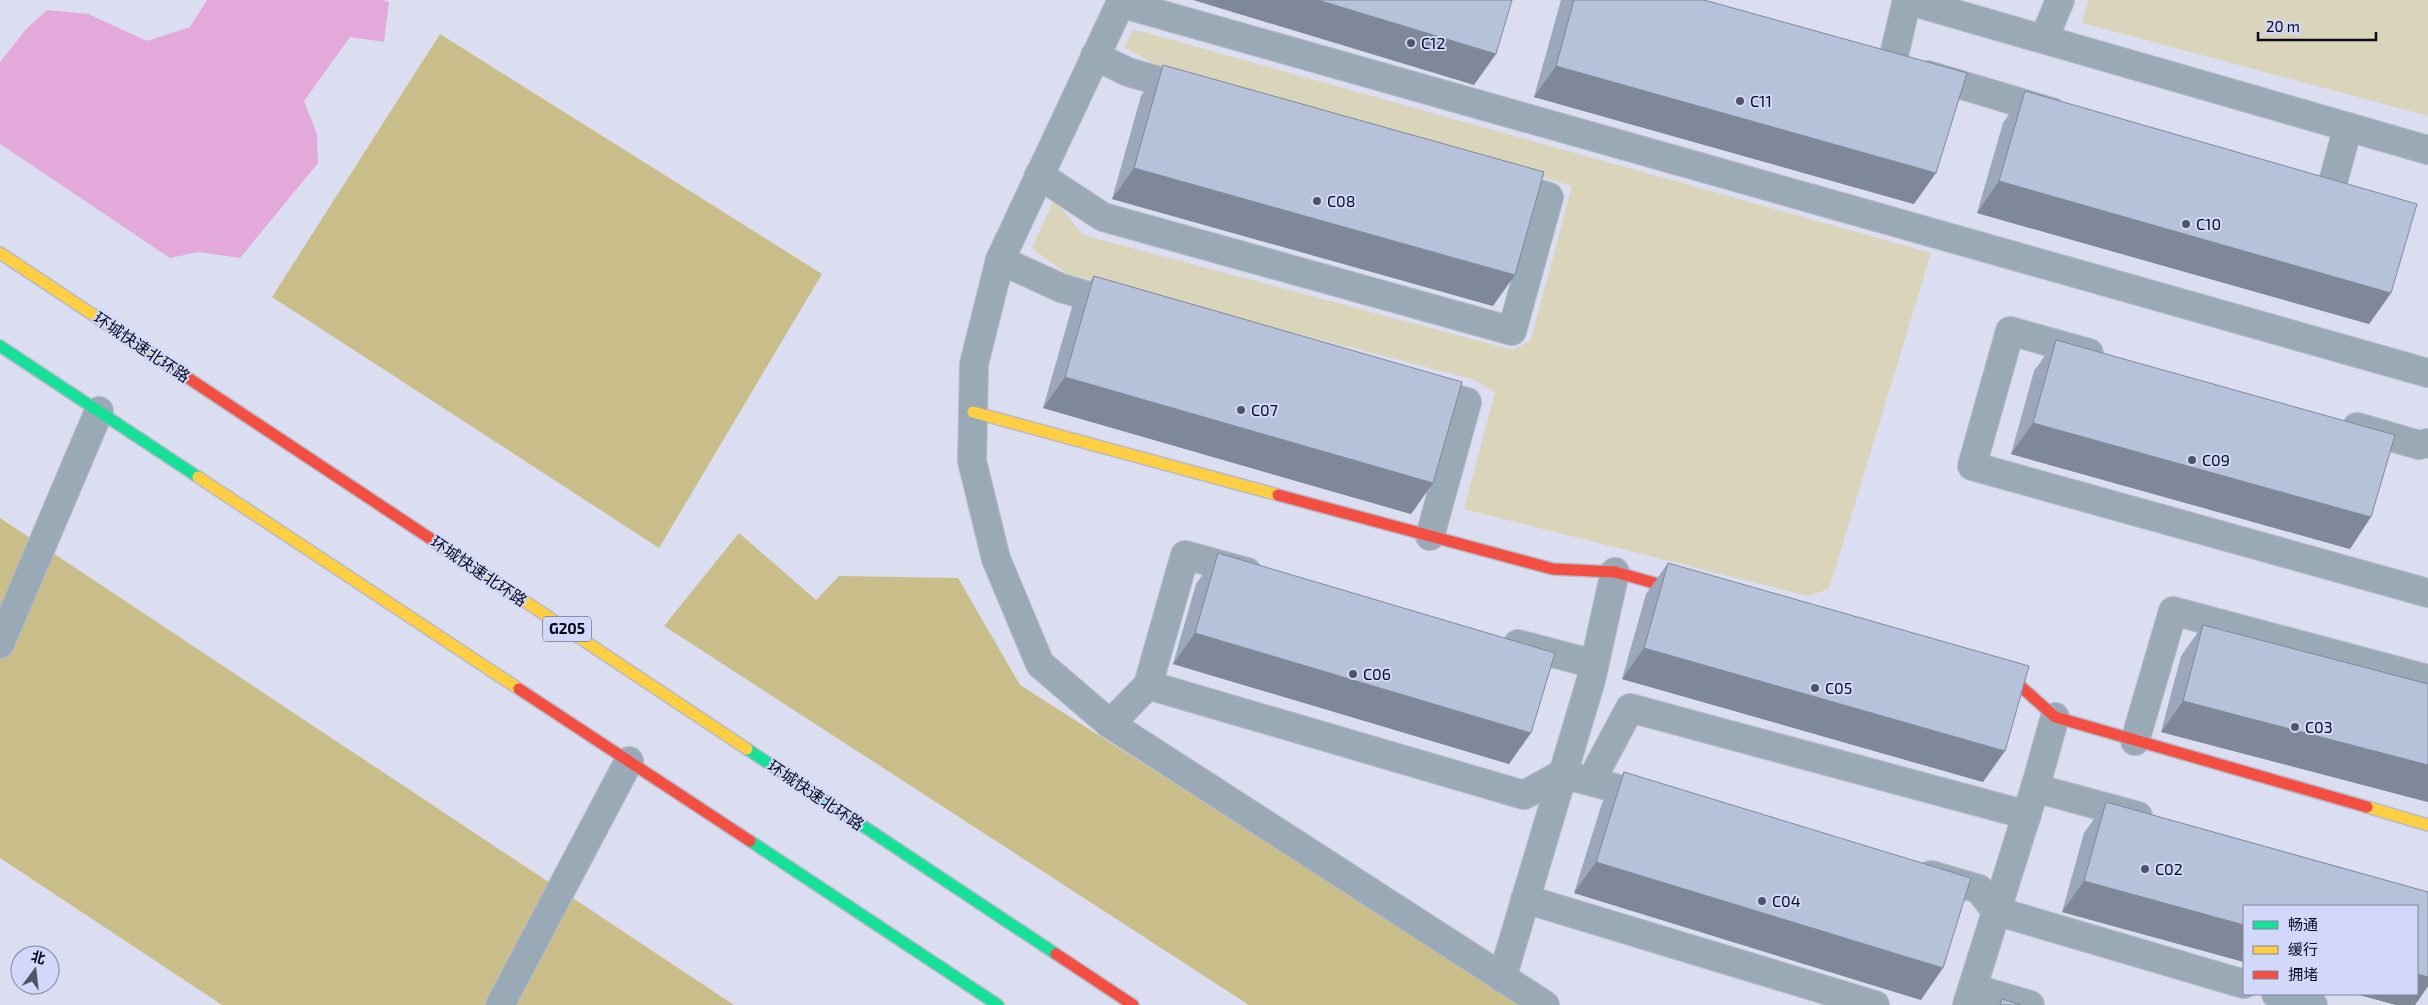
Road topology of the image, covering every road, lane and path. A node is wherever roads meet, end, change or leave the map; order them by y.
1 (2060, 0) edge
2 (1121, 2) edge
3 (2044, 39) junction
4 (1095, 56) junction
5 (1214, 98) edge
6 (2073, 118) edge
7 (2348, 127) junction
8 (2428, 150) edge
9 (1039, 175) junction
10 (1482, 178) edge
11 (2301, 185) edge
12 (2330, 193) junction
13 (2356, 201) edge
14 (0, 253) edge
15 (1000, 260) junction
16 (1146, 312) edge
17 (0, 346) edge
18 (2115, 360) edge
19 (2428, 373) edge
20 (1401, 384) edge
21 (99, 411) junction
22 (973, 412) junction
23 (2334, 421) edge
24 (2428, 443) edge
25 (1430, 536) junction
26 (1615, 572) junction
27 (1271, 578) edge
28 (2428, 593) edge
29 (1701, 596) edge
30 (1490, 637) edge
31 (0, 644) edge
32 (1594, 664) junction
33 (1980, 673) edge
34 (2428, 679) edge
35 (1148, 685) junction
36 (2055, 717) junction
37 (1110, 724) junction
38 (2135, 741) junction
39 (629, 761) junction
40 (1562, 774) junction
41 (1591, 781) junction
42 (2035, 788) junction
43 (1676, 805) edge
44 (2027, 815) junction
45 (2160, 822) edge
46 (2428, 825) edge
47 (1903, 868) edge
48 (1525, 899) junction
49 (1996, 911) junction
50 (1502, 978) junction
51 (2243, 984) edge
52 (2279, 995) edge
53 (1970, 996) edge
54 (500, 1005) edge
55 (998, 1005) edge
56 (1133, 1005) edge
57 (1545, 1005) edge
58 (1874, 1005) edge
59 (2030, 1005) edge
60 (2314, 1005) edge

1 - 3 street
2 - 4 street
2 - 19 street
3 - 6 street
3 - 7 street
4 - 5 street
4 - 9 street
7 - 8 street
7 - 12 street
9 - 10 street
9 - 15 street
11 - 12 street
12 - 13 street
14 - 56 main road, 环城快速北环路 / G205
15 - 16 street
15 - 22 street
17 - 21 main road
18 - 28 street
20 - 25 street
21 - 31 street
21 - 39 main road
22 - 25 main road
22 - 37 street
23 - 24 street
25 - 26 main road
26 - 29 main road
26 - 32 street
27 - 35 street
30 - 32 street
32 - 40 street
33 - 36 main road
34 - 38 street
35 - 37 street
35 - 40 street
36 - 38 main road
36 - 42 street
37 - 50 street
38 - 46 main road
39 - 54 street
39 - 55 main road
40 - 41 street
40 - 48 street
41 - 43 street
41 - 44 street
42 - 44 street
42 - 45 street
44 - 49 street
47 - 49 street
48 - 50 street
48 - 58 street
49 - 51 street
49 - 53 street
50 - 57 street
52 - 60 street
53 - 59 street

